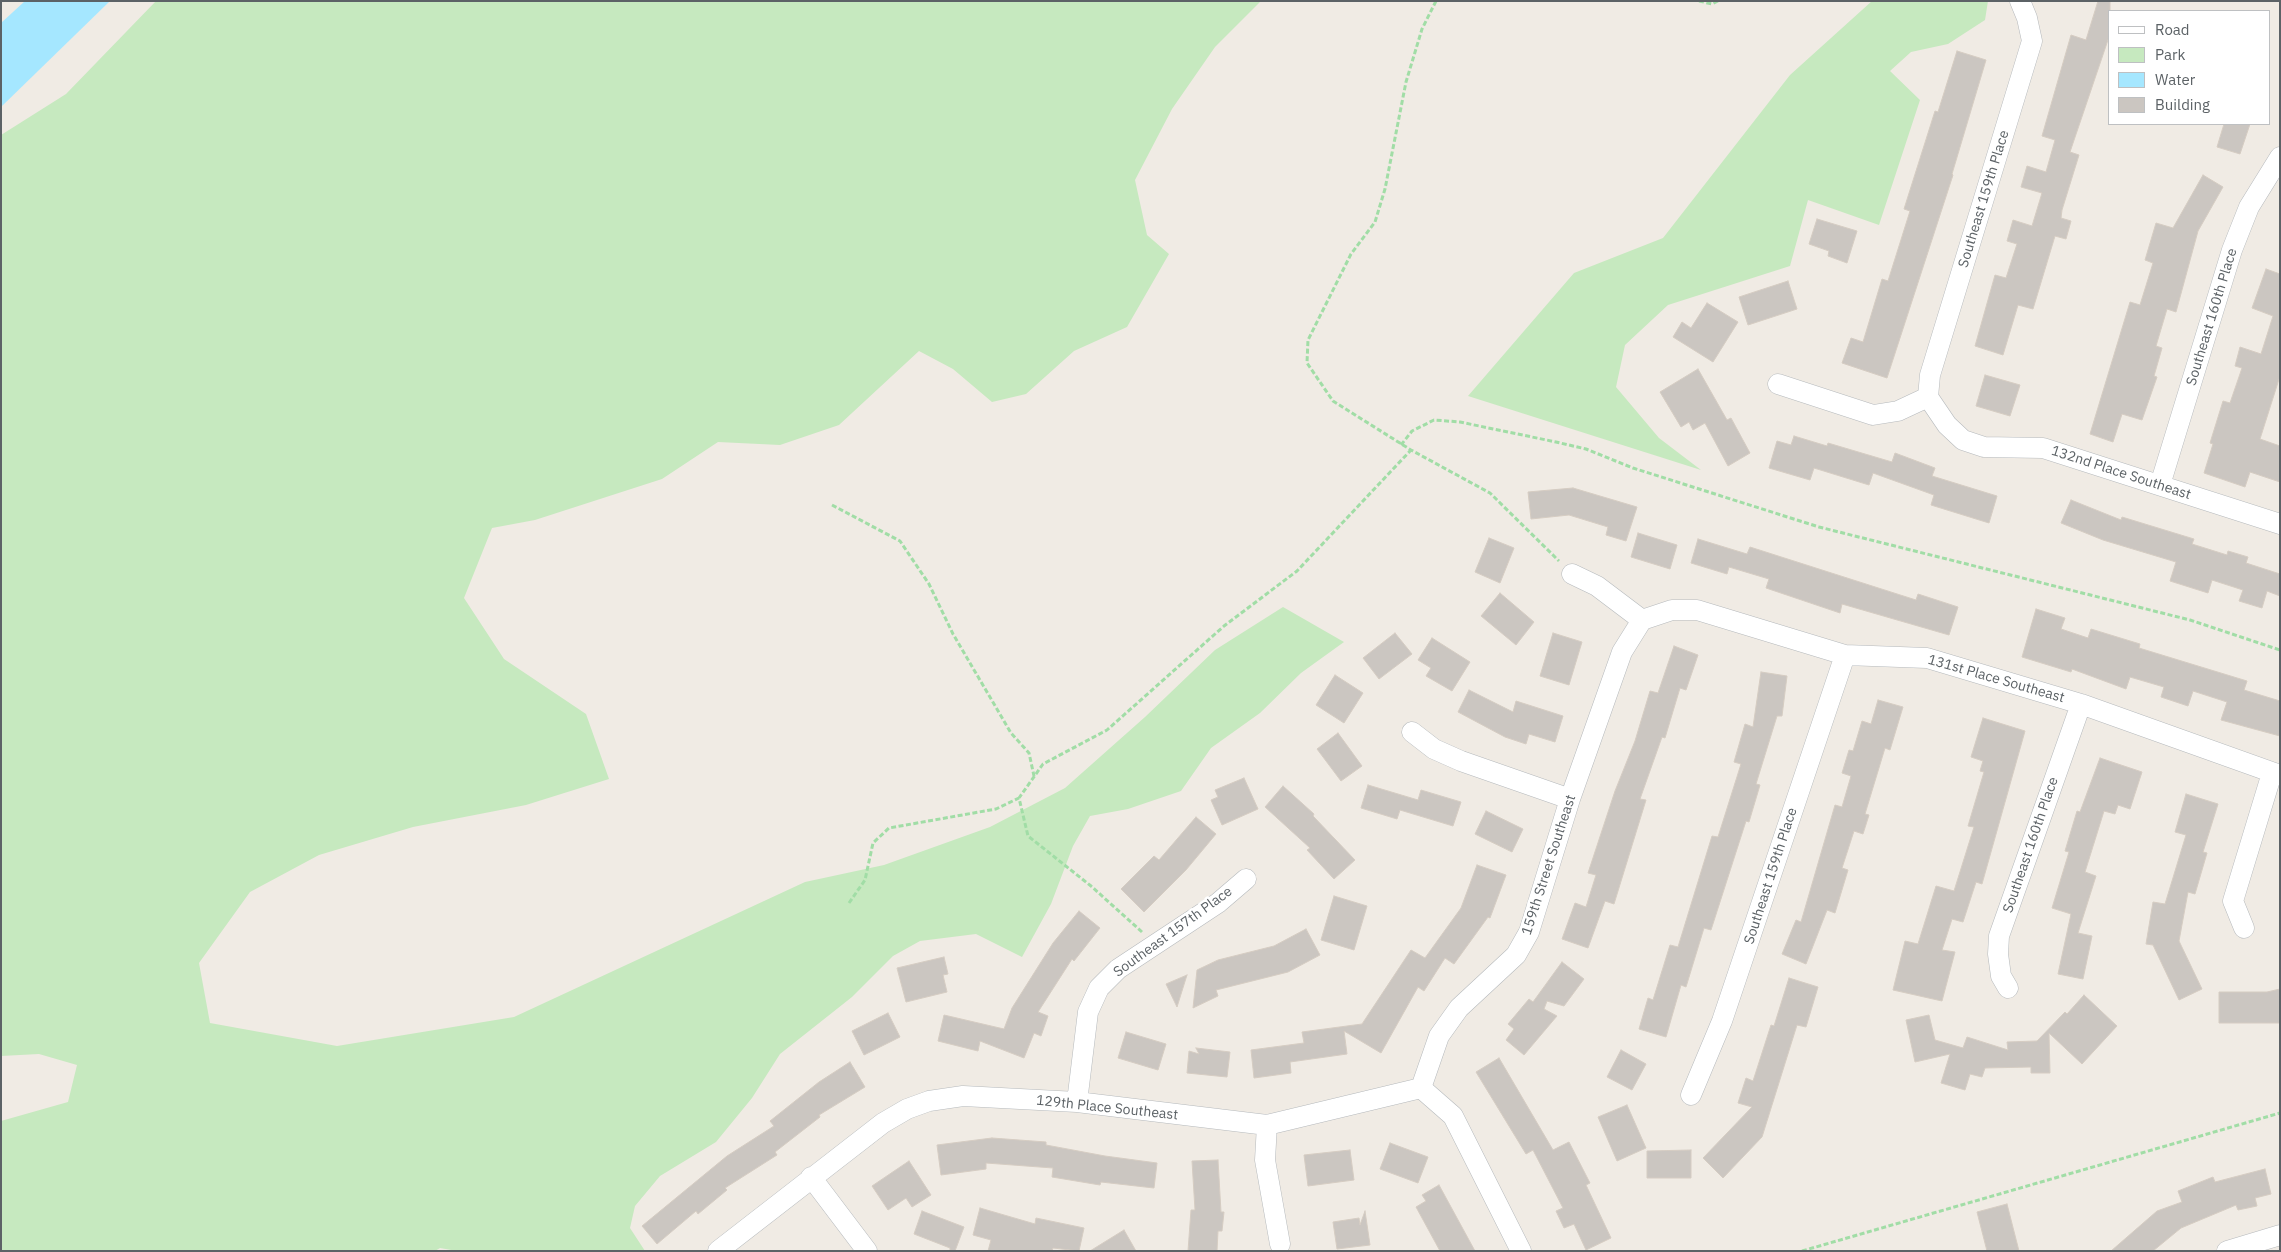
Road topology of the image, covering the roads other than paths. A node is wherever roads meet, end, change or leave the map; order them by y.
1 (2020, 1) edge
2 (2280, 157) edge
3 (1778, 384) dead end
4 (1928, 397) junction
5 (2160, 485) junction
6 (2280, 524) edge
7 (1572, 574) road end
8 (1642, 620) junction
9 (1844, 655) junction
10 (2081, 704) junction
11 (1412, 732) dead end
12 (2276, 774) edge
13 (1570, 799) junction
14 (1246, 878) dead end
15 (2244, 928) dead end
16 (2008, 988) dead end
17 (1421, 1088) junction
18 (1691, 1095) dead end
19 (1077, 1102) junction
20 (1267, 1125) junction
21 (811, 1177) junction
22 (2280, 1235) edge
23 (1280, 1244) dead end
24 (718, 1251) edge
25 (867, 1251) edge
26 (1521, 1251) edge
27 (2228, 1251) edge

1 - 4 street, Southeast 159th Place
2 - 5 street, Southeast 160th Place
3 - 4 street
4 - 5 street, 132nd Place Southeast
5 - 6 street, 132nd Place Southeast
7 - 8 street
8 - 9 street, 131st Place Southeast
8 - 13 street, 159th Street Southeast
9 - 10 street, 131st Place Southeast
9 - 18 street, Southeast 159th Place
10 - 12 street, 131st Place Southeast
10 - 16 street, Southeast 160th Place
11 - 13 street
12 - 15 street
13 - 17 street, 159th Street Southeast
14 - 19 street, Southeast 157th Place
17 - 20 street, 129th Place Southeast
17 - 26 street
19 - 20 street, 129th Place Southeast
19 - 21 street, 129th Place Southeast
20 - 23 street
21 - 24 street, 129th Place Southeast
21 - 25 street
22 - 27 street

